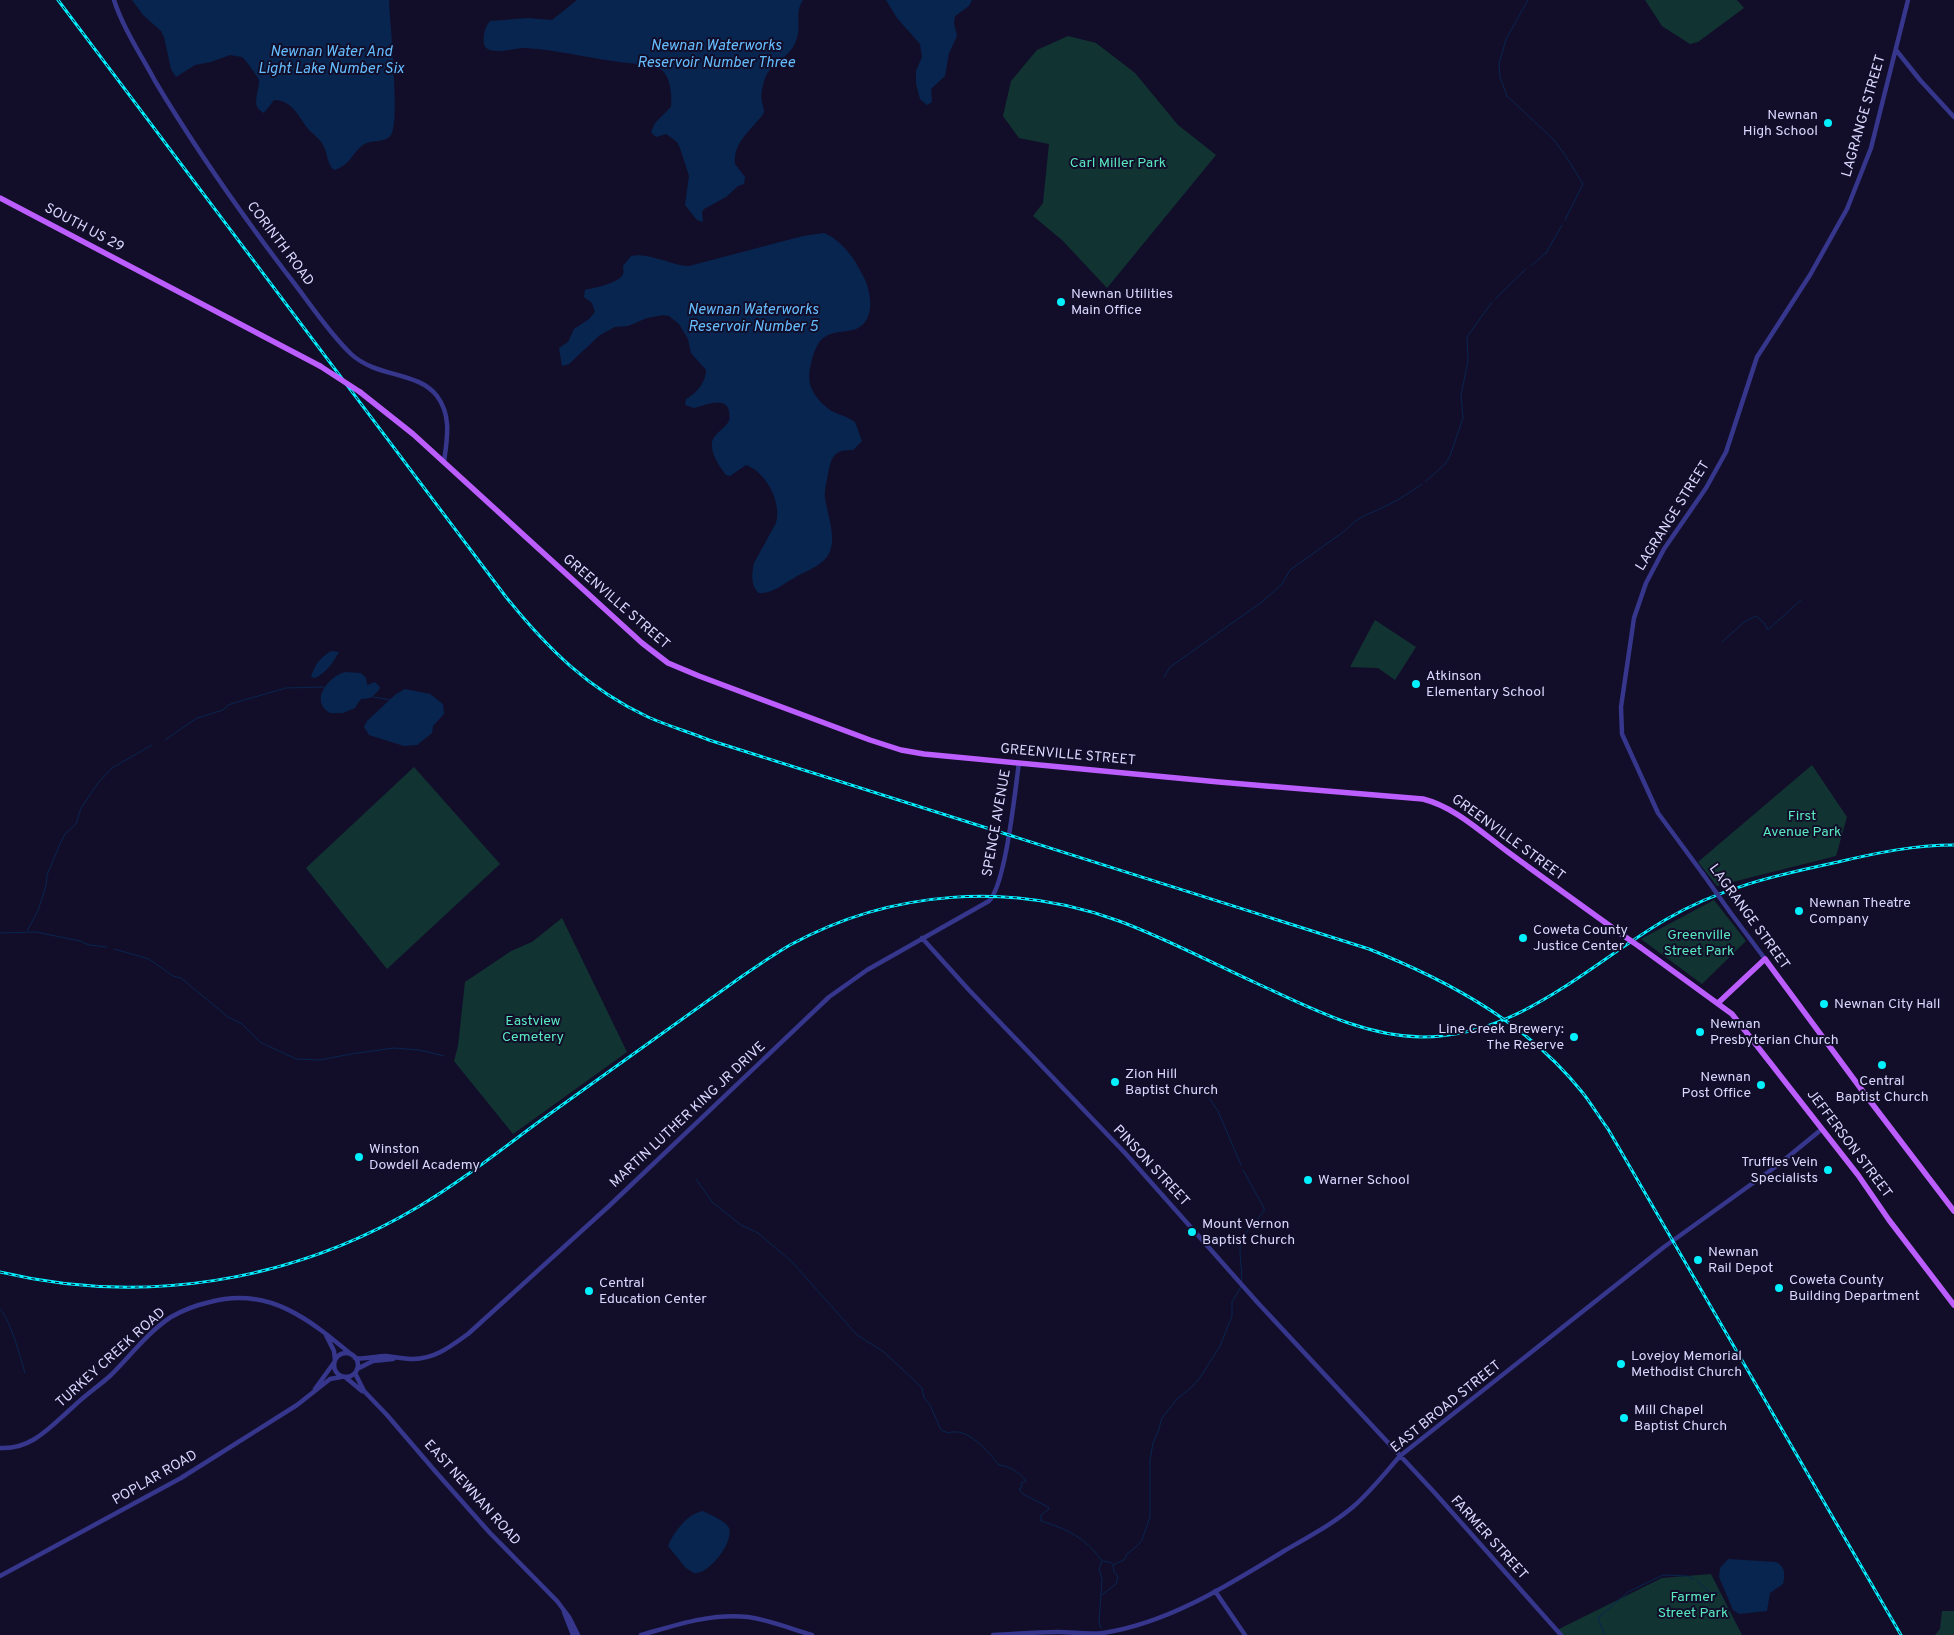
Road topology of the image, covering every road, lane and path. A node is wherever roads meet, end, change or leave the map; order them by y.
1 (114, 0) edge
2 (1908, 0) edge
3 (1896, 50) junction
4 (1954, 117) edge
5 (0, 198) edge
6 (320, 366) joint
7 (444, 462) junction
8 (1019, 763) junction
9 (998, 887) joint
10 (922, 938) junction
11 (1765, 959) junction
12 (1724, 997) junction
13 (1718, 1003) junction
14 (1732, 1014) junction
15 (1822, 1130) junction
16 (1954, 1210) edge
17 (1954, 1305) edge
18 (325, 1334) junction
19 (354, 1356) junction
20 (397, 1358) junction
21 (335, 1361) junction
22 (356, 1371) junction
23 (343, 1377) junction
24 (315, 1389) junction
25 (364, 1391) junction
26 (0, 1448) edge
27 (1400, 1456) junction
28 (0, 1576) edge
29 (1215, 1591) junction
30 (564, 1611) junction
31 (573, 1635) edge
32 (578, 1635) edge
33 (641, 1635) edge
34 (812, 1635) edge
35 (994, 1635) edge
36 (1245, 1635) edge
37 (1562, 1635) edge

1 - 7 street, CORINTH ROAD
2 - 3 street, LAGRANGE STREET
3 - 4 street
3 - 11 street, LAGRANGE STREET, bridge
5 - 6 main road, SOUTH US 29
6 - 7 main road, GREENVILLE STREET, bridge
7 - 8 main road, GREENVILLE STREET
8 - 9 street, SPENCE AVENUE
8 - 13 main road, GREENVILLE STREET, bridge
9 - 10 street, MARTIN LUTHER KING JR DRIVE
10 - 20 street, MARTIN LUTHER KING JR DRIVE
10 - 27 street, PINSON STREET
11 - 12 main road
11 - 16 main road, LAGRANGE STREET
12 - 13 main road
12 - 14 main road
13 - 14 main road, JEFFERSON STREET
14 - 15 main road, JEFFERSON STREET
15 - 17 main road, JEFFERSON STREET
15 - 27 street, EAST BROAD STREET
18 - 19 street, TURKEY CREEK ROAD
18 - 21 street
18 - 26 street, TURKEY CREEK ROAD
19 - 20 street, MARTIN LUTHER KING JR DRIVE
19 - 21 street
19 - 22 street
20 - 22 street, MARTIN LUTHER KING JR DRIVE
21 - 23 street
21 - 24 street, POPLAR ROAD
22 - 23 street
22 - 25 street, EAST NEWNAN ROAD
23 - 24 street, POPLAR ROAD
23 - 25 street, EAST NEWNAN ROAD
24 - 28 street, POPLAR ROAD
25 - 30 street, EAST NEWNAN ROAD
27 - 29 street, EAST BROAD STREET
27 - 37 street, FARMER STREET
29 - 35 street, EAST BROAD STREET
29 - 36 street
30 - 31 street, EAST NEWNAN ROAD
30 - 32 street, EAST NEWNAN ROAD
33 - 34 street

